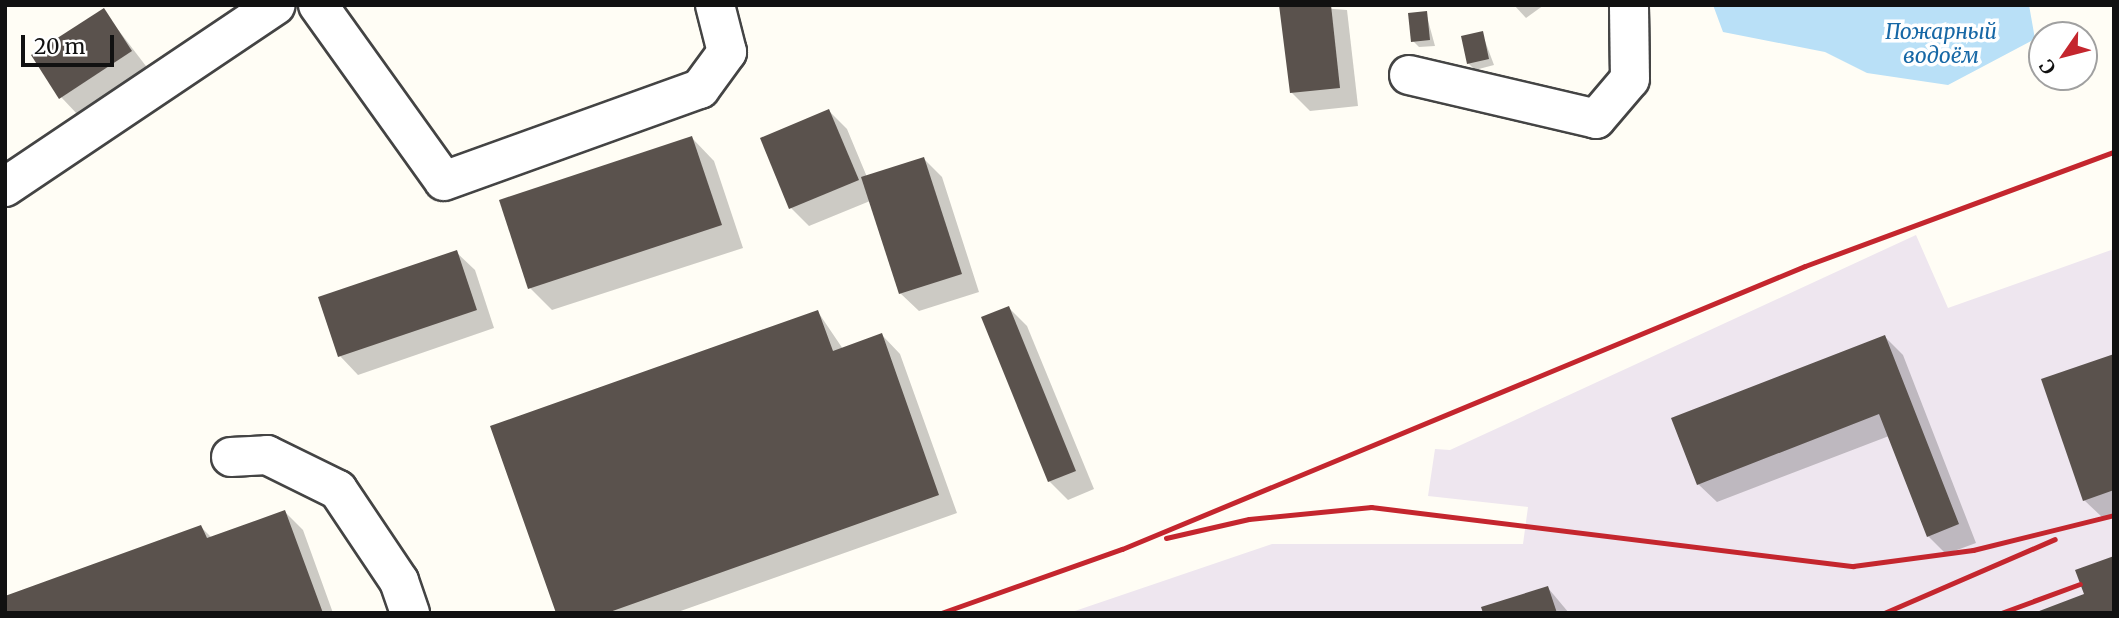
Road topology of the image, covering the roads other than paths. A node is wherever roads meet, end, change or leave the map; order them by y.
1 (276, 5) edge
2 (318, 5) edge
3 (715, 5) edge
4 (1629, 5) edge
5 (1409, 75) dead end
6 (5, 187) edge
7 (231, 457) dead end
8 (410, 613) edge

1 - 6 street
2 - 3 street
4 - 5 street
7 - 8 street

